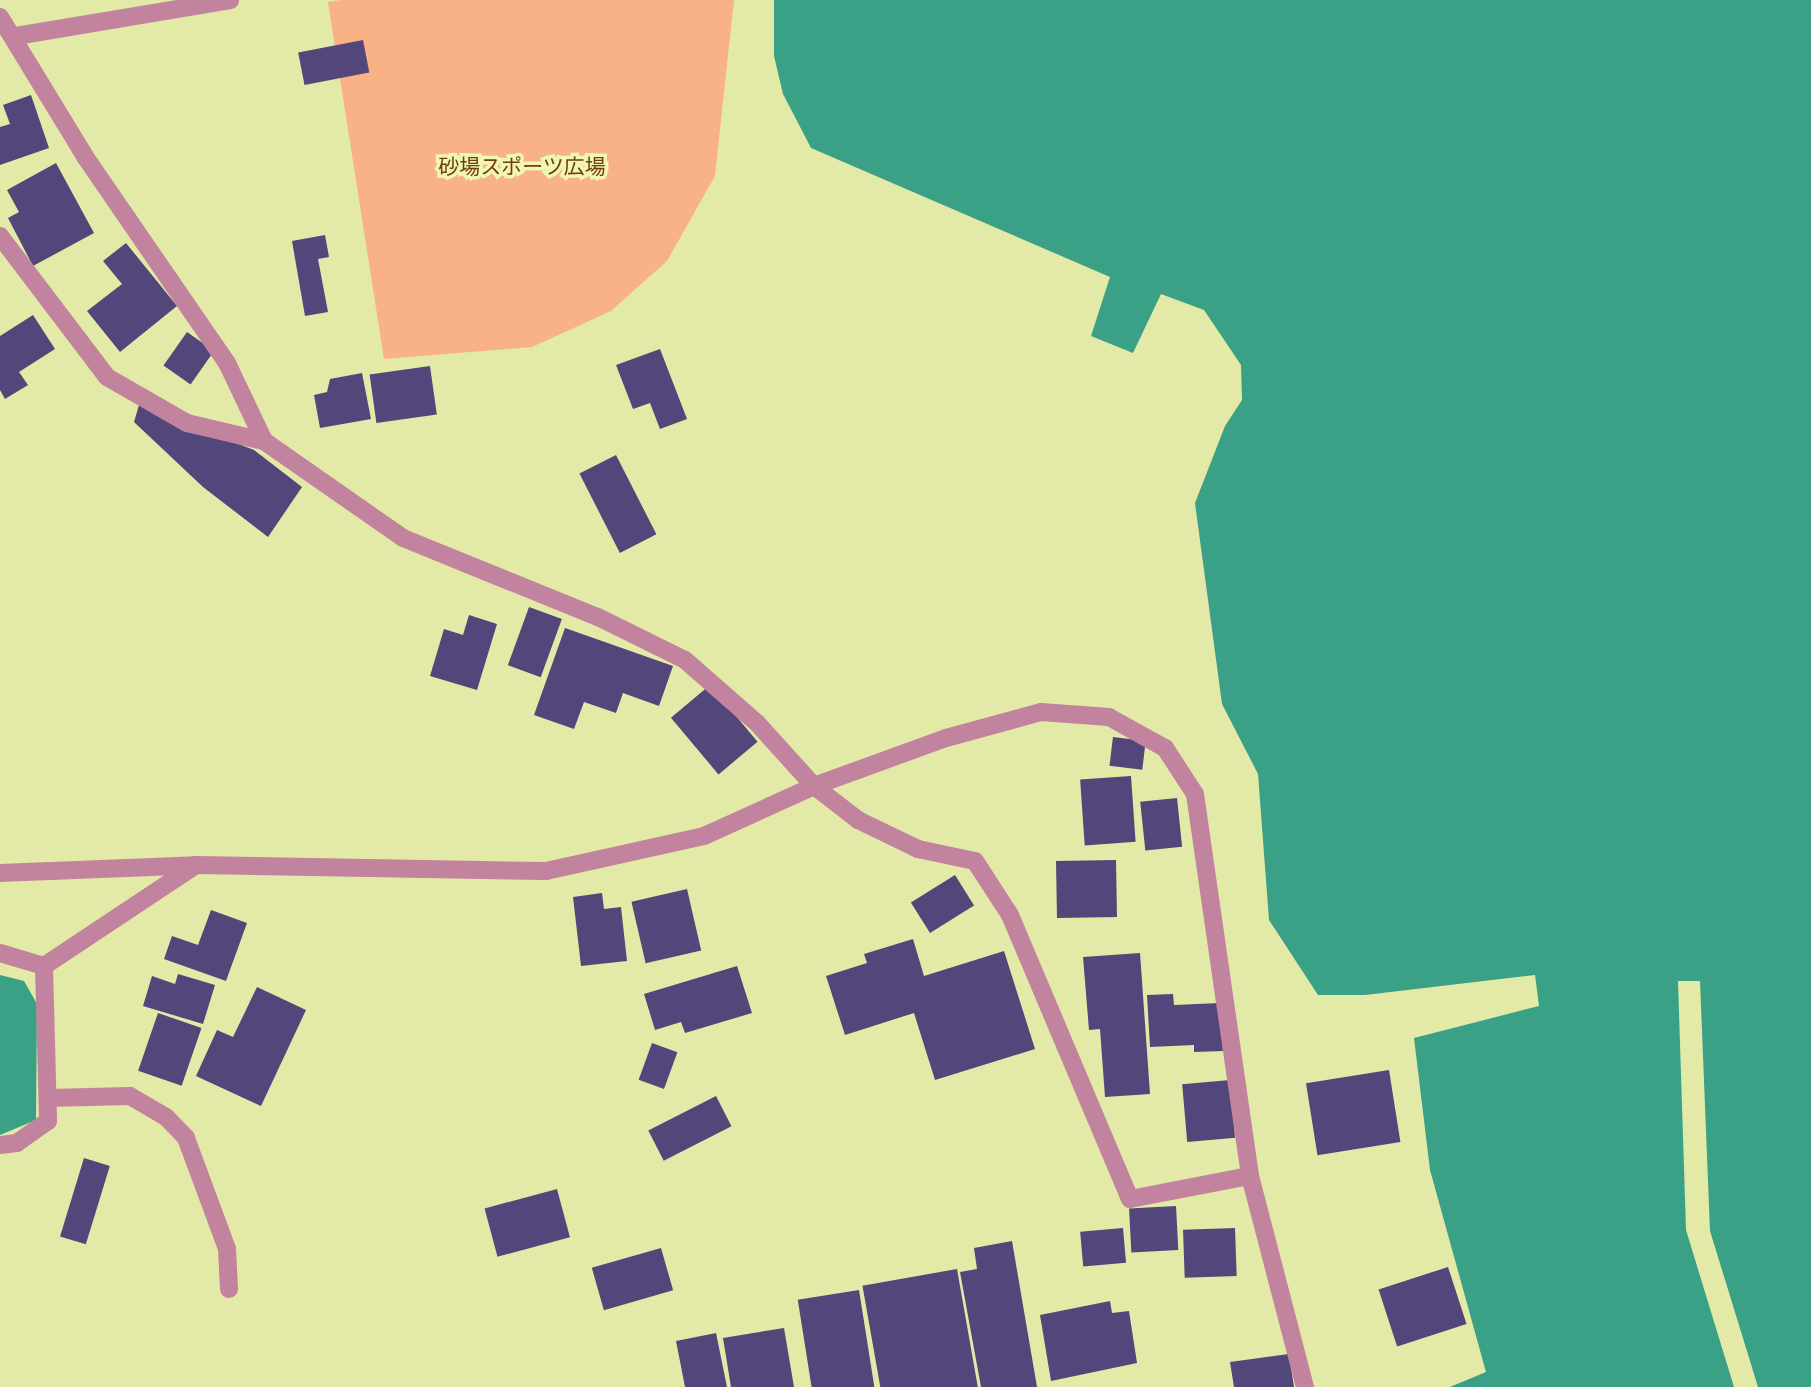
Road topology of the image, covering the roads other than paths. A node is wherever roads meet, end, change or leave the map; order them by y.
1 (230, 0) edge
2 (0, 16) edge
3 (16, 36) junction
4 (0, 236) edge
5 (264, 441) junction
6 (814, 786) junction
7 (196, 865) junction
8 (0, 873) edge
9 (0, 953) edge
10 (44, 966) junction
11 (48, 1098) junction
12 (0, 1146) edge
13 (1250, 1176) junction
14 (229, 1289) dead end
15 (1305, 1387) edge

1 - 3 street
2 - 3 street
3 - 5 street
4 - 5 street
5 - 6 street
6 - 7 street
6 - 13 street
6 - 13 street
7 - 8 street
7 - 10 street
9 - 10 street
10 - 11 street
11 - 12 street
11 - 14 street
13 - 15 street

